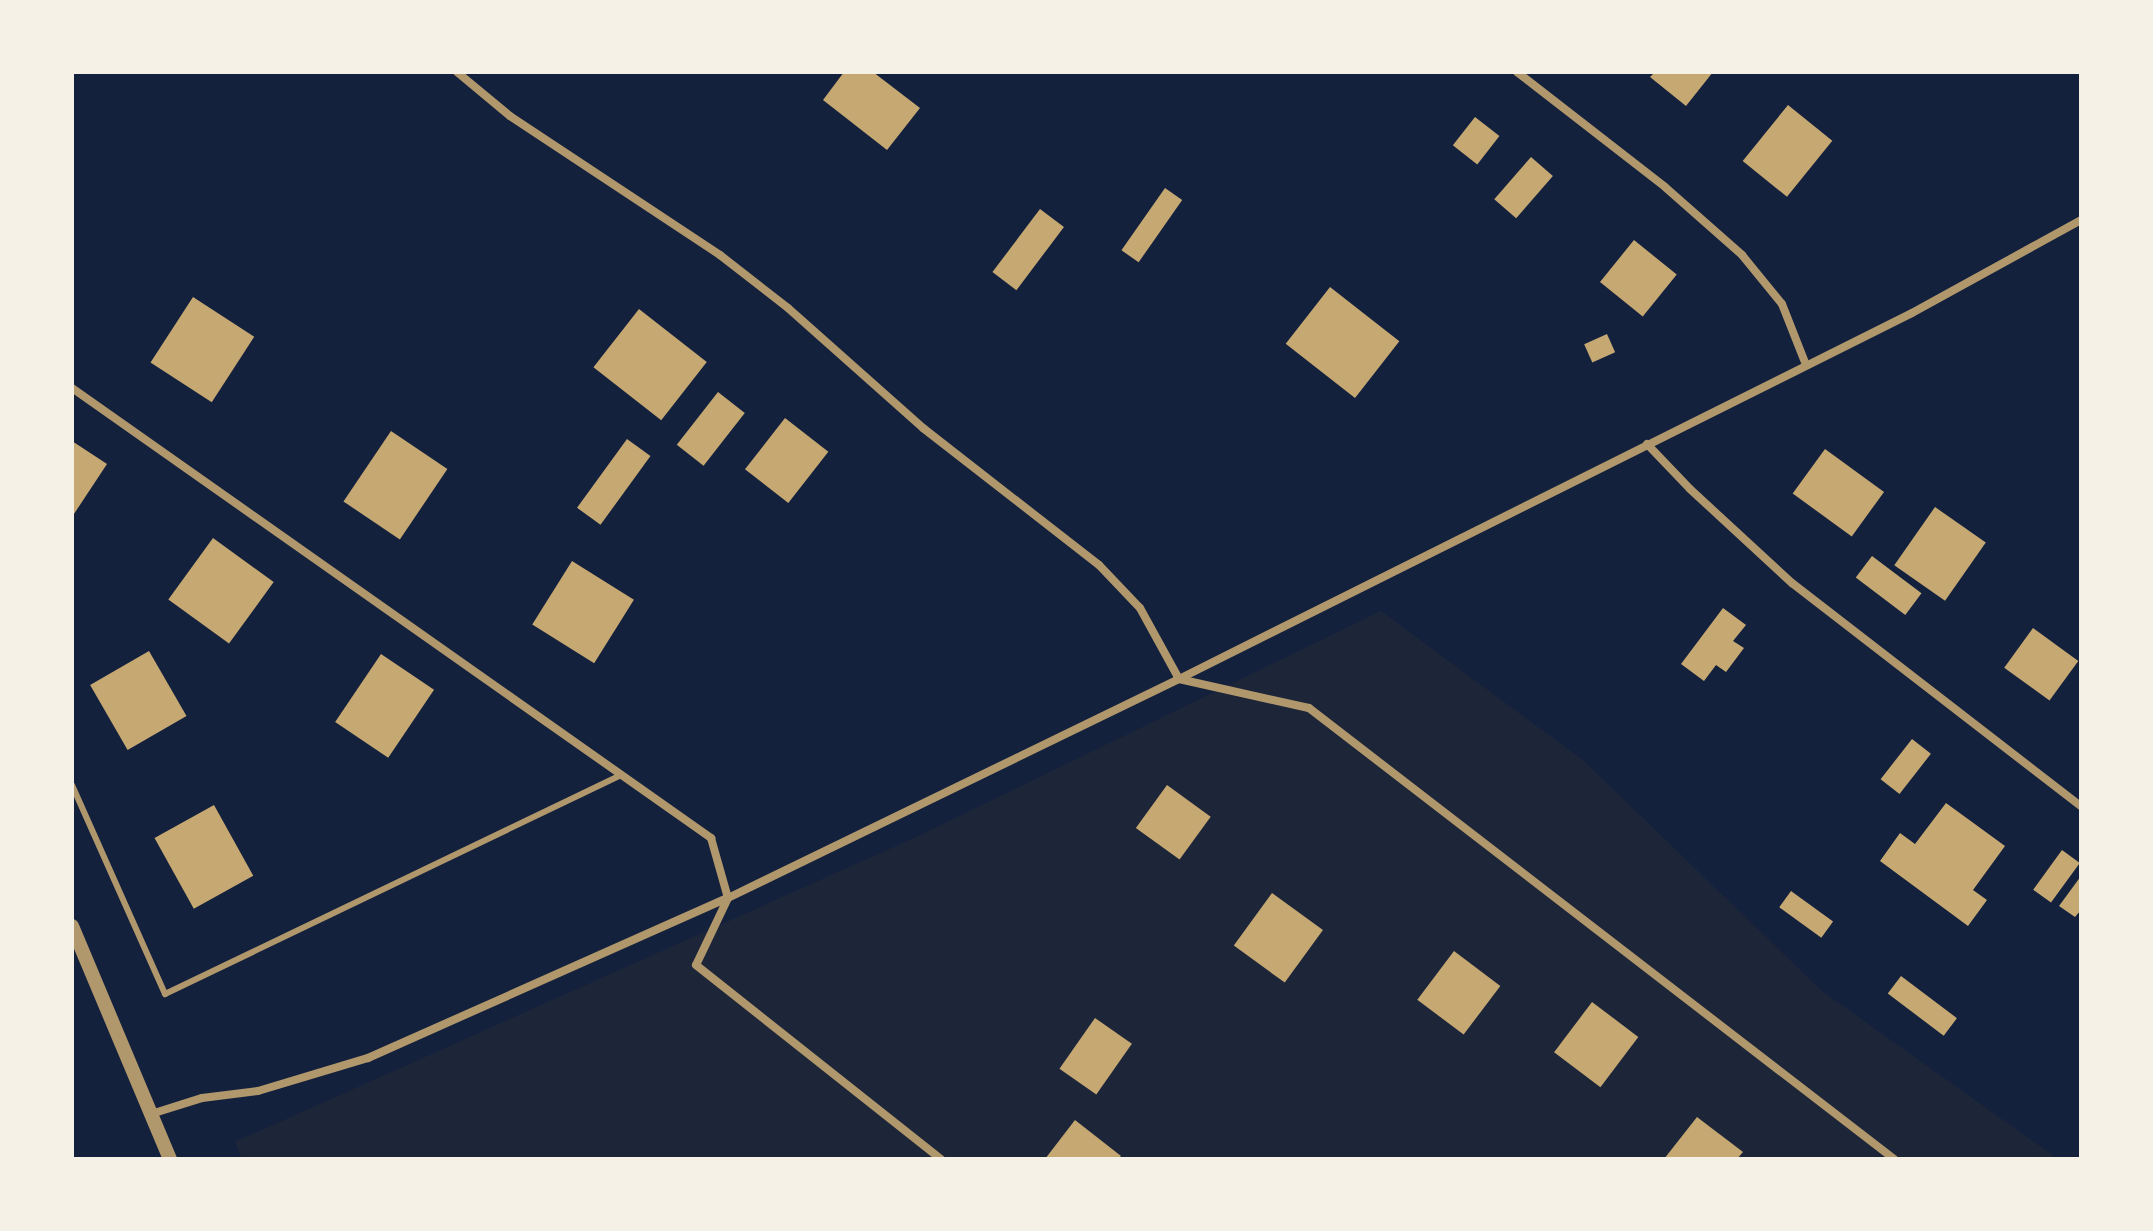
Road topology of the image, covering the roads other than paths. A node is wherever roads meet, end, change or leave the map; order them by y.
1 (457, 72) edge
2 (1517, 72) edge
3 (2081, 220) edge
4 (1806, 365) junction
5 (72, 388) edge
6 (1647, 444) junction
7 (1179, 679) junction
8 (621, 775) junction
9 (72, 785) edge
10 (2081, 806) edge
11 (728, 898) junction
12 (72, 926) edge
13 (151, 1114) junction
14 (170, 1159) edge
15 (941, 1159) edge
16 (1894, 1159) edge

1 - 7 street
2 - 4 street
3 - 4 street
4 - 6 street
5 - 8 street
6 - 7 street
6 - 10 street
7 - 11 street
7 - 16 street
8 - 9 lane
8 - 11 street
11 - 13 street
11 - 15 street
12 - 13 street
13 - 14 street

